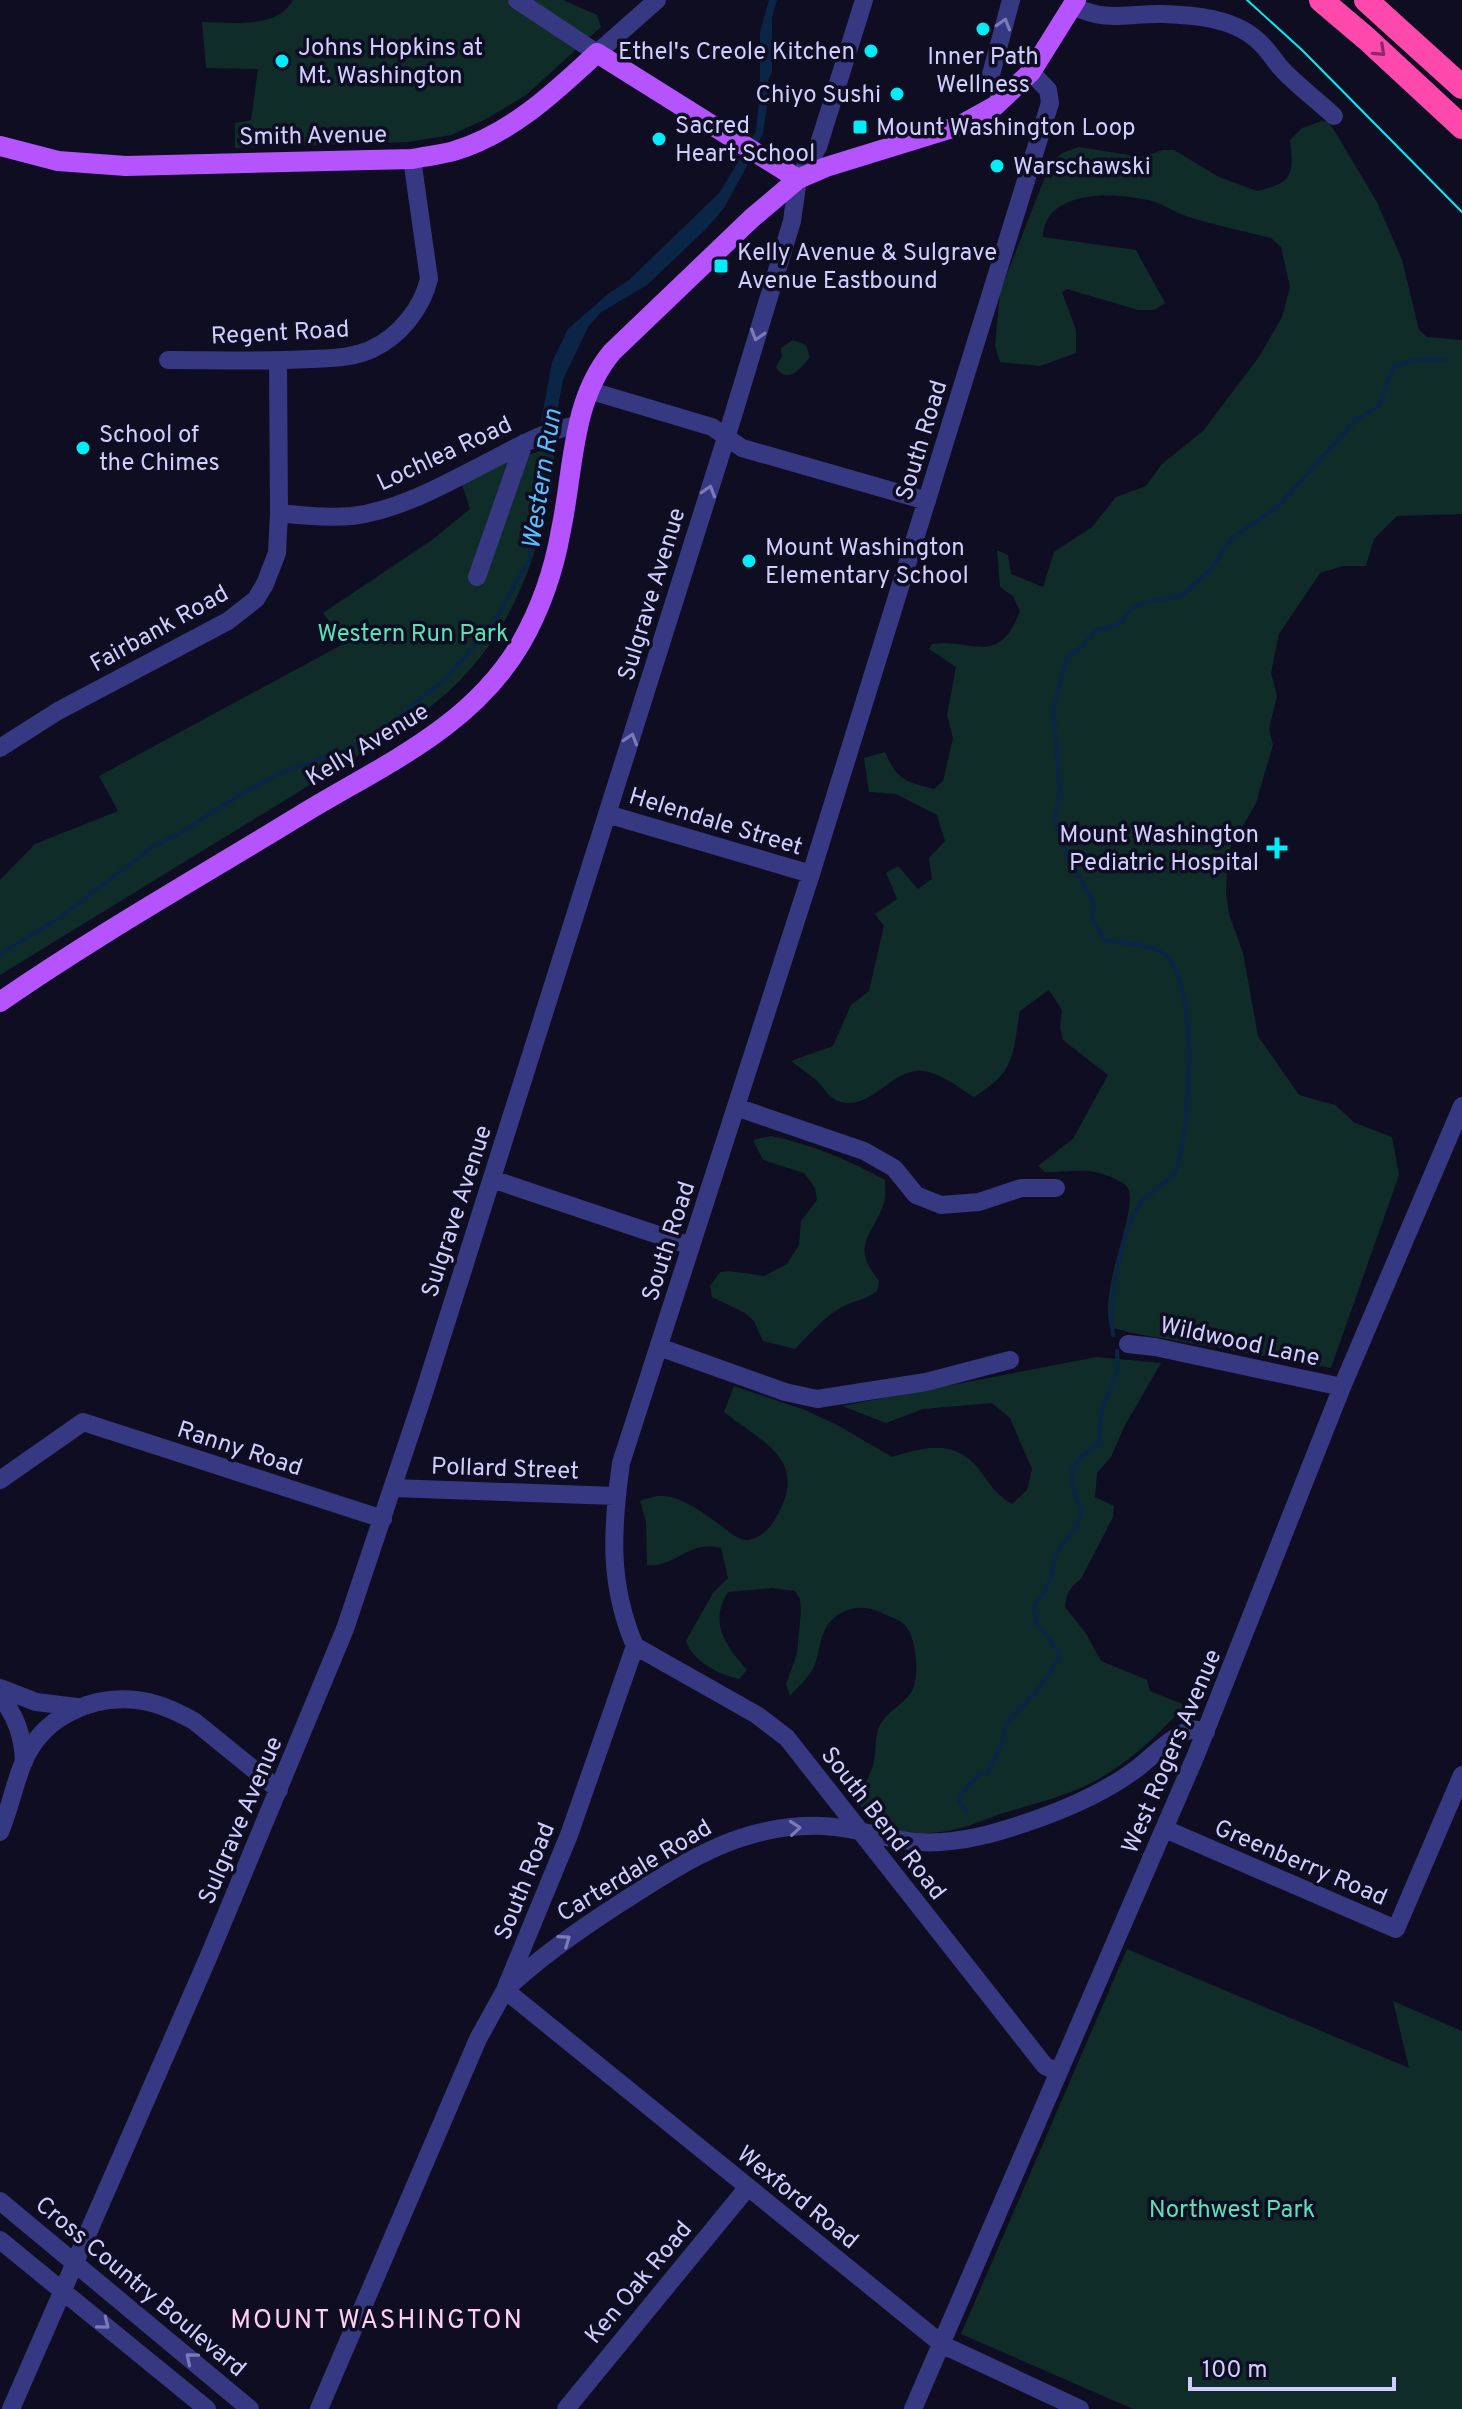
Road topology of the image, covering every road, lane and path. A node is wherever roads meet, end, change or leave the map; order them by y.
1 (517, 0) edge
2 (657, 0) edge
3 (864, 0) edge
4 (1011, 0) edge
5 (1321, 0) edge
6 (1366, 0) edge
7 (1389, 0) edge
8 (1075, 3) edge
9 (597, 53) junction
10 (1462, 65) edge
11 (1031, 72) junction
12 (1462, 87) edge
13 (1005, 98) junction
14 (1334, 116) dead end
15 (1462, 127) edge
16 (0, 146) edge
17 (412, 159) junction
18 (798, 179) junction
19 (168, 360) dead end
20 (278, 361) junction
21 (588, 390) junction
22 (569, 426) junction
23 (726, 437) junction
24 (529, 441) junction
25 (927, 501) junction
26 (279, 513) junction
27 (477, 577) dead end
28 (0, 748) edge
29 (607, 814) junction
30 (811, 874) junction
31 (0, 1002) edge
32 (1462, 1106) edge
33 (736, 1107) junction
34 (492, 1179) junction
35 (1056, 1188) dead end
36 (691, 1246) junction
37 (1128, 1344) dead end
38 (659, 1347) junction
39 (1010, 1360) dead end
40 (1342, 1387) junction
41 (0, 1480) edge
42 (393, 1488) junction
43 (616, 1496) junction
44 (383, 1519) junction
45 (635, 1646) junction
46 (0, 1688) edge
47 (0, 1695) edge
48 (83, 1707) junction
49 (1206, 1732) junction
50 (24, 1762) junction
51 (1462, 1775) edge
52 (279, 1790) junction
53 (1165, 1829) junction
54 (859, 1830) junction
55 (0, 1832) edge
56 (505, 1990) junction
57 (1058, 2072) junction
58 (748, 2187) junction
59 (0, 2201) edge
60 (0, 2240) edge
61 (75, 2263) junction
62 (63, 2291) junction
63 (943, 2345) junction
64 (11, 2409) edge
65 (207, 2409) edge
66 (250, 2409) edge
67 (319, 2409) edge
68 (566, 2409) edge
69 (913, 2409) edge
70 (1080, 2409) edge

1 - 9 street
2 - 9 street, Smith Avenue
3 - 18 street, Sulgrave Avenue
13 -> 4 street
5 -> 15 highway
6 - 12 highway
7 - 10 highway
8 - 11 main road, Kelly Avenue
8 - 14 street
9 - 17 main road, Smith Avenue
9 - 18 main road
11 - 13 main road, Kelly Avenue
11 - 25 street, South Road
13 - 18 main road, Kelly Avenue
16 - 17 main road, Smith Avenue
17 - 20 street, Regent Road
18 - 21 main road, Kelly Avenue
18 -> 23 street, Sulgrave Avenue
19 - 20 street, Regent Road
20 - 26 street, Fairbank Road
21 - 22 main road, Kelly Avenue
21 - 23 street
22 - 24 street, Lochlea Road
22 - 31 main road, Kelly Avenue
23 - 25 street
29 -> 23 street, Sulgrave Avenue
24 - 26 street, Lochlea Road
24 - 27 street
25 - 30 street, South Road
26 - 28 street, Fairbank Road
29 - 30 street, Helendale Street
29 - 34 street, Sulgrave Avenue
30 - 33 street, South Road
32 - 40 street, West Rogers Avenue
33 - 35 street
33 - 36 street, South Road
34 - 36 street
34 - 42 street, Sulgrave Avenue
36 - 38 street, South Road
37 - 40 street, Wildwood Lane
38 - 39 street
38 - 43 street, South Road
40 - 49 street, West Rogers Avenue
41 - 44 street, Ranny Road
42 - 43 street, Pollard Street
42 - 44 street, Sulgrave Avenue
43 - 45 street, South Road
44 - 52 street, Sulgrave Avenue
45 - 54 street, South Bend Road
45 - 56 street, South Road
46 - 48 street
47 - 50 street
48 - 50 street
48 - 52 street
49 - 53 street, West Rogers Avenue
49 - 54 street, Carterdale Road
50 - 55 street
51 - 53 street, Greenberry Road
52 - 61 street, Sulgrave Avenue
53 - 57 street, West Rogers Avenue
56 -> 54 street, Carterdale Road
54 - 57 street, South Bend Road
56 - 58 street, Wexford Road
56 - 67 street, South Road
57 - 63 street, West Rogers Avenue
58 - 63 street, Wexford Road
58 - 68 street, Ken Oak Road
59 - 61 street, Cross Country Boulevard
60 - 62 street
61 - 62 street, Sulgrave Avenue
66 -> 61 street, Cross Country Boulevard
62 - 64 street, Sulgrave Avenue
62 -> 65 street
63 - 69 street, West Rogers Avenue
63 - 70 street, Wexford Road

